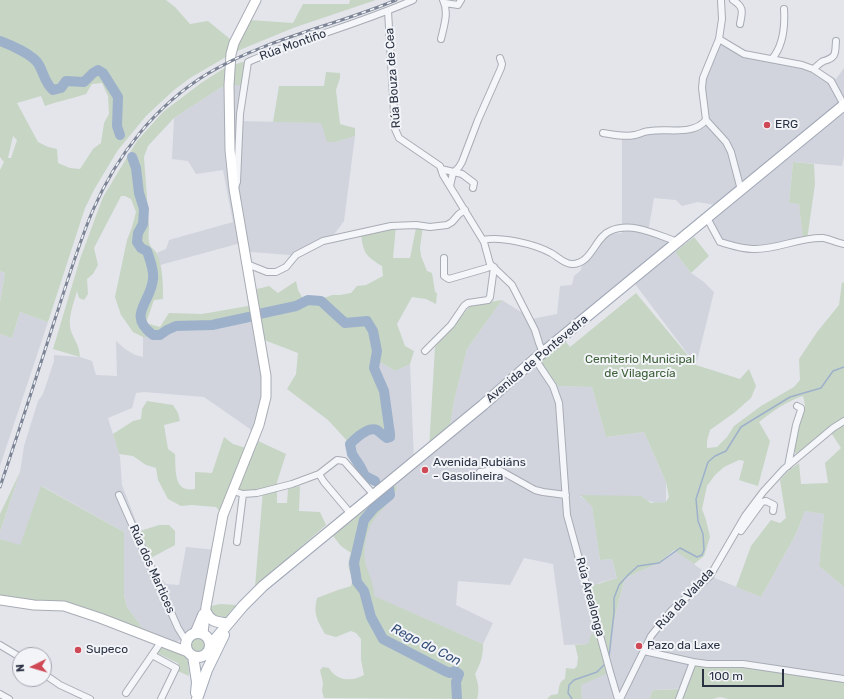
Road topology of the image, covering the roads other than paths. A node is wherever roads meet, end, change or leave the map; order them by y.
1 (256, 0) edge
2 (413, 0) edge
3 (461, 0) edge
4 (721, 0) edge
5 (733, 0) edge
6 (444, 2) edge
7 (784, 9) dead end
8 (388, 11) junction
9 (740, 24) dead end
10 (441, 39) dead end
11 (719, 39) junction
12 (836, 41) dead end
13 (500, 58) dead end
14 (772, 59) junction
15 (813, 69) junction
16 (844, 105) edge
17 (706, 120) junction
18 (603, 133) dead end
19 (441, 169) junction
20 (453, 173) junction
21 (450, 186) junction
22 (473, 188) dead end
23 (234, 189) junction
24 (741, 190) junction
25 (465, 210) junction
26 (707, 218) junction
27 (483, 240) junction
28 (678, 242) junction
29 (844, 244) edge
30 (444, 258) dead end
31 (247, 264) junction
32 (492, 265) junction
33 (425, 351) dead end
34 (543, 353) junction
35 (535, 359) junction
36 (797, 406) dead end
37 (844, 421) edge
38 (788, 466) junction
39 (480, 472) dead end
40 (319, 474) junction
41 (232, 491) junction
42 (243, 494) junction
43 (374, 495) junction
44 (566, 495) junction
45 (119, 496) dead end
46 (773, 510) dead end
47 (351, 514) junction
48 (237, 542) dead end
49 (730, 542) junction
50 (0, 600) edge
51 (206, 610) junction
52 (234, 618) junction
53 (224, 623) junction
54 (201, 633) junction
55 (161, 642) junction
56 (186, 642) junction
57 (210, 644) junction
58 (0, 646) edge
59 (171, 646) junction
60 (644, 651) junction
61 (12, 653) edge
62 (191, 654) junction
63 (206, 654) junction
64 (152, 655) junction
65 (693, 662) junction
66 (844, 679) edge
67 (52, 680) edge
68 (197, 682) junction
69 (126, 693) dead end
70 (0, 694) edge
71 (9, 699) edge
72 (90, 699) edge
73 (161, 699) edge
74 (196, 699) edge
75 (619, 699) edge
76 (679, 699) edge

1 - 23 main road
2 - 8 street, Rúa Montiño
3 - 6 street
4 - 11 street
5 - 9 street
6 - 10 street
7 - 14 street
8 - 19 street, Rúa Bouza de Cea
8 - 23 street, Rúa Montiño
11 - 14 street
11 - 17 street
12 - 15 street
13 - 20 street
14 - 15 street
15 - 16 street
16 - 24 main road, Avenida de Pontevedra
17 - 18 street
17 - 24 street
19 - 20 street, Rúa Bouza de Cea
19 - 21 street, Rúa Bouza de Cea
20 - 21 street
20 - 22 street, Rúa Bouza de Cea
21 - 25 street, Rúa Bouza de Cea
23 - 31 main road
24 - 26 main road, Avenida de Pontevedra
25 - 27 street, Rúa Bouza de Cea
25 - 31 street
26 - 28 main road, Avenida de Pontevedra
26 - 29 street
27 - 28 street
27 - 32 street, Rúa Bouza de Cea
28 - 34 main road, Avenida de Pontevedra
30 - 32 street
31 - 41 main road
32 - 33 street
32 - 34 street, Rúa Bouza de Cea
34 - 35 main road, Avenida de Pontevedra
35 - 43 main road, Avenida de Pontevedra
35 - 44 street, Rúa Arealonga
36 - 38 street
37 - 38 street, Rúa da Valada
38 - 49 street, Rúa da Valada
39 - 44 street
40 - 42 street
40 - 43 street
40 - 47 street
41 - 42 street
41 - 51 main road
42 - 48 street
43 - 47 main road, Avenida de Pontevedra
44 - 75 street, Rúa Arealonga
45 - 56 street, Rúa dos Martices
46 - 49 street, Rúa da Valada
47 - 52 main road, Avenida de Pontevedra
49 - 60 street, Rúa da Valada
50 - 55 main road
51 - 53 main road
51 - 54 main road
52 - 53 main road
52 - 57 main road
52 - 74 main road
53 - 54 main road
54 - 56 main road
54 - 57 main road
55 - 59 main road
55 - 64 street
56 - 59 main road
56 - 62 main road
57 - 63 main road
58 - 61 street
59 - 62 main road
60 - 65 street
60 - 75 street, Rúa da Valada
62 - 63 main road
62 - 68 main road
63 - 68 main road
64 - 69 street
64 - 73 street
65 - 66 street
65 - 76 street
67 - 72 street
68 - 74 main road
70 - 71 street

